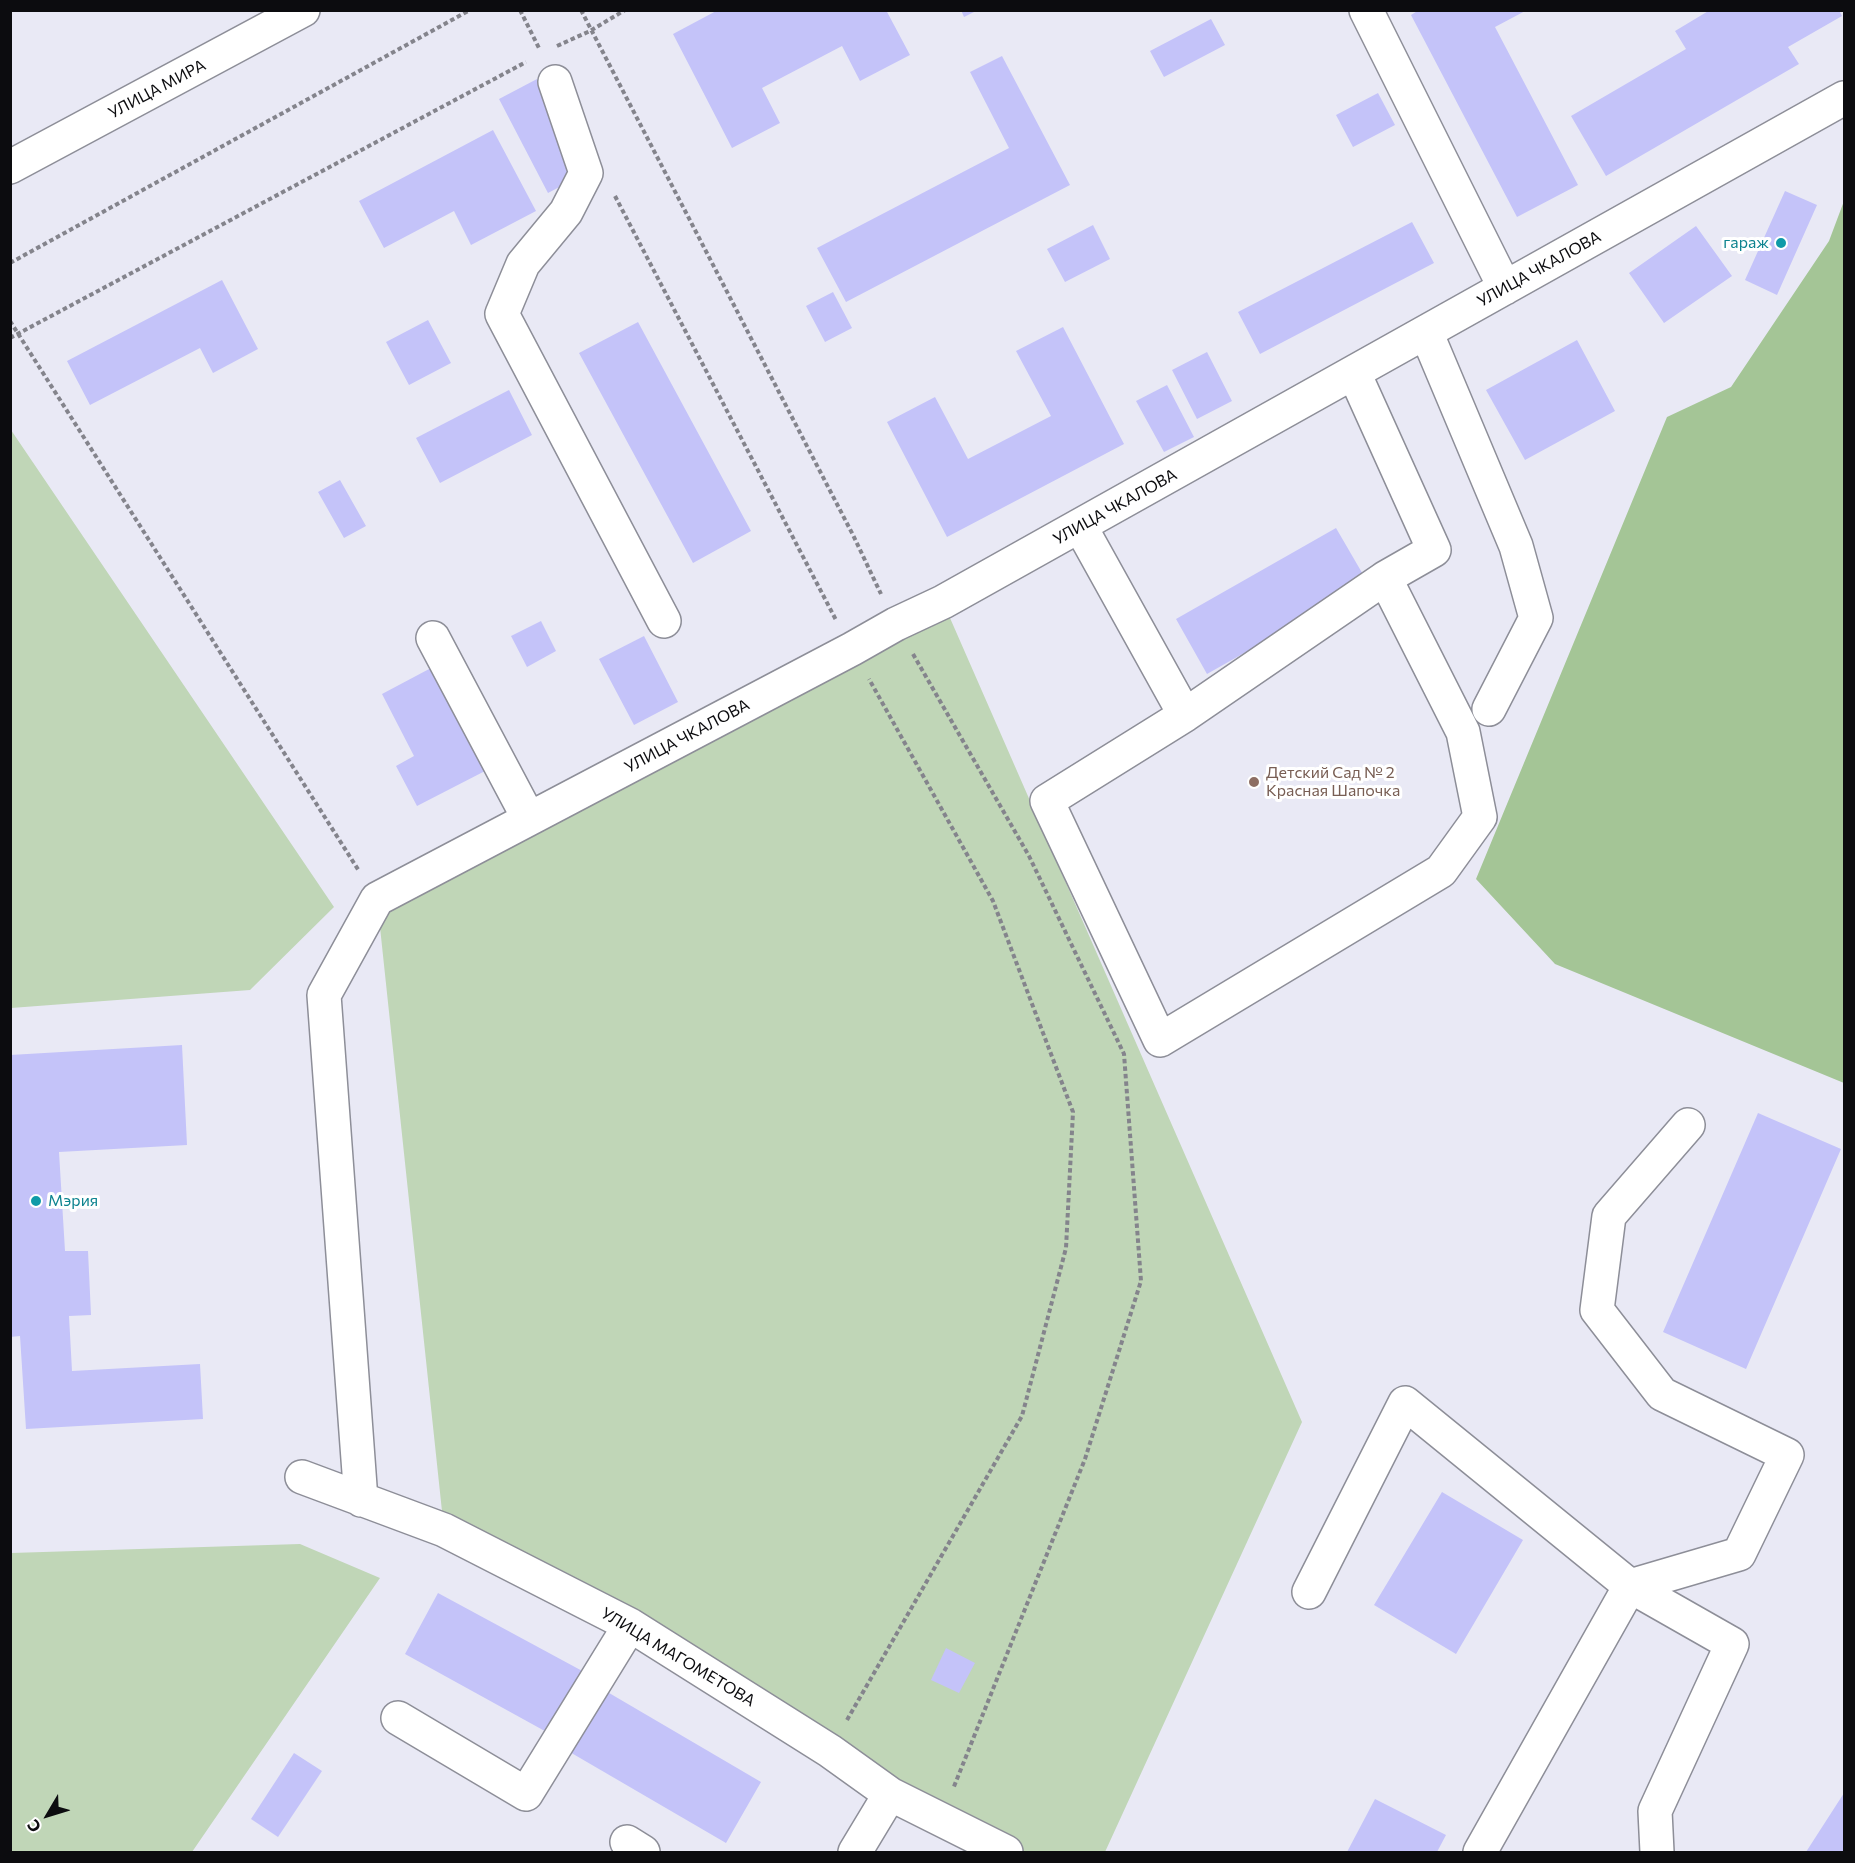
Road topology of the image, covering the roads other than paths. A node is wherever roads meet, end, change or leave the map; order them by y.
1 (303, 10) edge
2 (1366, 10) edge
3 (548, 68) road end
4 (1845, 98) edge
5 (10, 167) edge
6 (1505, 288) junction
7 (1426, 332) junction
8 (1354, 373) junction
9 (1080, 526) junction
10 (1385, 578) junction
11 (664, 621) dead end
12 (433, 638) dead end
13 (1489, 710) dead end
14 (1185, 715) junction
15 (529, 819) junction
16 (1688, 1125) dead end
17 (302, 1478) dead end
18 (361, 1500) junction
19 (1630, 1586) junction
20 (1309, 1592) dead end
21 (630, 1624) junction
22 (398, 1718) dead end
23 (890, 1794) junction
24 (855, 1852) edge
25 (1006, 1852) edge
26 (1480, 1852) edge
27 (1657, 1852) edge

1 - 5 street, УЛИЦА МИРА
2 - 6 street
3 - 11 street
4 - 6 street, УЛИЦА ЧКАЛОВА
6 - 7 street, УЛИЦА ЧКАЛОВА
7 - 8 street, УЛИЦА ЧКАЛОВА
7 - 13 street
8 - 9 street, УЛИЦА ЧКАЛОВА
8 - 10 street
9 - 14 street
9 - 15 street, УЛИЦА ЧКАЛОВА
10 - 14 street
10 - 14 street
12 - 15 street
15 - 18 street, УЛИЦА ЧКАЛОВА
16 - 19 street
17 - 18 street, УЛИЦА МАГОМЕТОВА
18 - 21 street, УЛИЦА МАГОМЕТОВА
19 - 20 street
19 - 26 street
19 - 27 street
21 - 22 street
21 - 23 street, УЛИЦА МАГОМЕТОВА
23 - 24 street
23 - 25 street, УЛИЦА МАГОМЕТОВА

